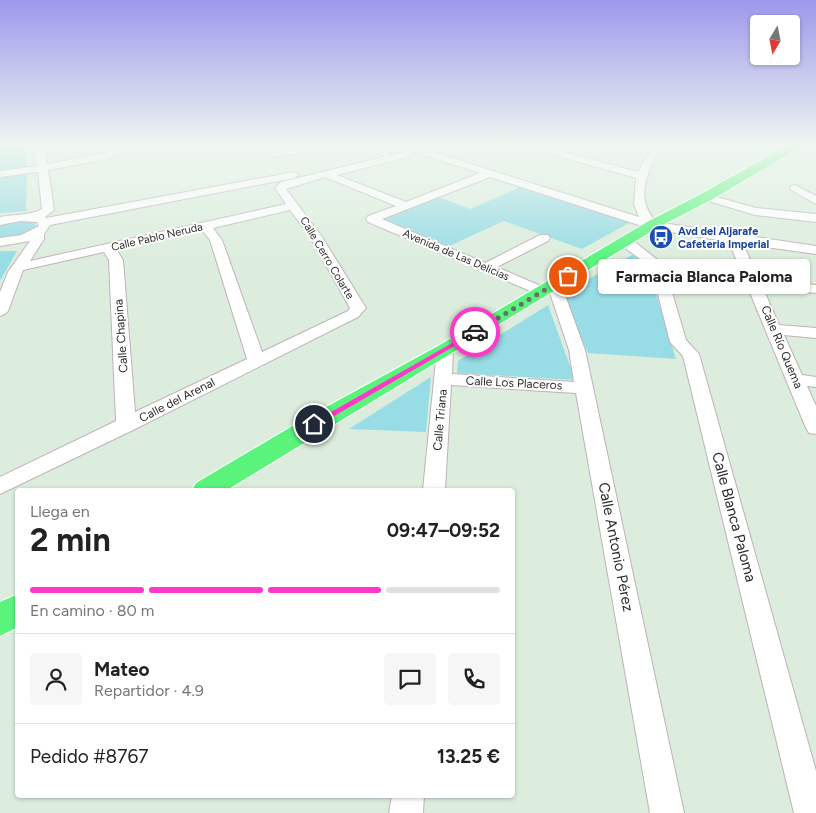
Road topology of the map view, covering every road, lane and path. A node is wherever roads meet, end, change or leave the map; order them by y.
1 (45, 183) edge
2 (250, 183) edge
3 (288, 183) edge
4 (349, 183) edge
5 (465, 183) edge
6 (521, 183) edge
7 (640, 183) edge
8 (730, 183) edge
9 (795, 188) dead end
10 (706, 197) junction
11 (816, 201) edge
12 (294, 206) junction
13 (407, 206) junction
14 (816, 218) edge
15 (0, 221) edge
16 (39, 224) junction
17 (652, 225) junction
18 (205, 226) junction
19 (544, 238) dead end
20 (734, 239) junction
21 (0, 242) edge
22 (626, 242) junction
23 (108, 248) junction
24 (816, 250) edge
25 (19, 267) junction
26 (485, 268) junction
27 (754, 283) junction
28 (547, 288) junction
29 (816, 289) edge
30 (0, 310) edge
31 (354, 314) joint
32 (774, 329) junction
33 (816, 333) edge
34 (445, 350) junction
35 (256, 360) junction
36 (443, 379) junction
37 (796, 380) junction
38 (816, 382) edge
39 (585, 388) junction
40 (126, 426) junction
41 (816, 428) edge
42 (0, 486) edge
43 (209, 488) edge
44 (434, 488) edge
45 (15, 597) edge
46 (0, 603) edge
47 (15, 610) edge
48 (0, 621) edge
49 (408, 798) edge
50 (406, 813) edge
51 (667, 813) edge
52 (811, 813) edge

1 - 16 street
2 - 16 street
3 - 12 street, Calle Cerro Colarte
4 - 13 street
5 - 13 street
6 - 17 street
7 - 17 street
8 - 10 main road
9 - 11 street
10 - 14 street
10 - 17 main road
12 - 18 street, Calle Pablo Neruda
12 - 31 street, Calle Cerro Colarte
13 - 26 street, Avenida de Las Delicias
15 - 16 street
16 - 21 street
16 - 25 street
17 - 20 street
17 - 22 main road
18 - 23 street, Calle Pablo Neruda
18 - 35 street
19 - 26 street
20 - 24 street
20 - 27 street, Calle Río Quema
22 - 28 main road
22 - 52 street, Calle Blanca Paloma
23 - 25 street, Calle Pablo Neruda
23 - 40 street, Calle Chapina
25 - 30 street
26 - 28 street, Avenida de Las Delicias
27 - 29 street
27 - 32 street, Calle Río Quema
28 - 34 main road
28 - 39 street, Calle Antonio Pérez
31 - 35 street, Calle del Arenal
32 - 33 street
32 - 37 street, Calle Río Quema
34 - 36 street, Calle Triana
34 - 43 main road
35 - 40 street, Calle del Arenal
36 - 39 street, Calle Los Placeros
36 - 44 street, Calle Triana
37 - 38 street
37 - 41 street, Calle Río Quema
39 - 51 street, Calle Antonio Pérez
40 - 42 street, Calle del Arenal
45 - 46 main road
47 - 48 main road
49 - 50 street

